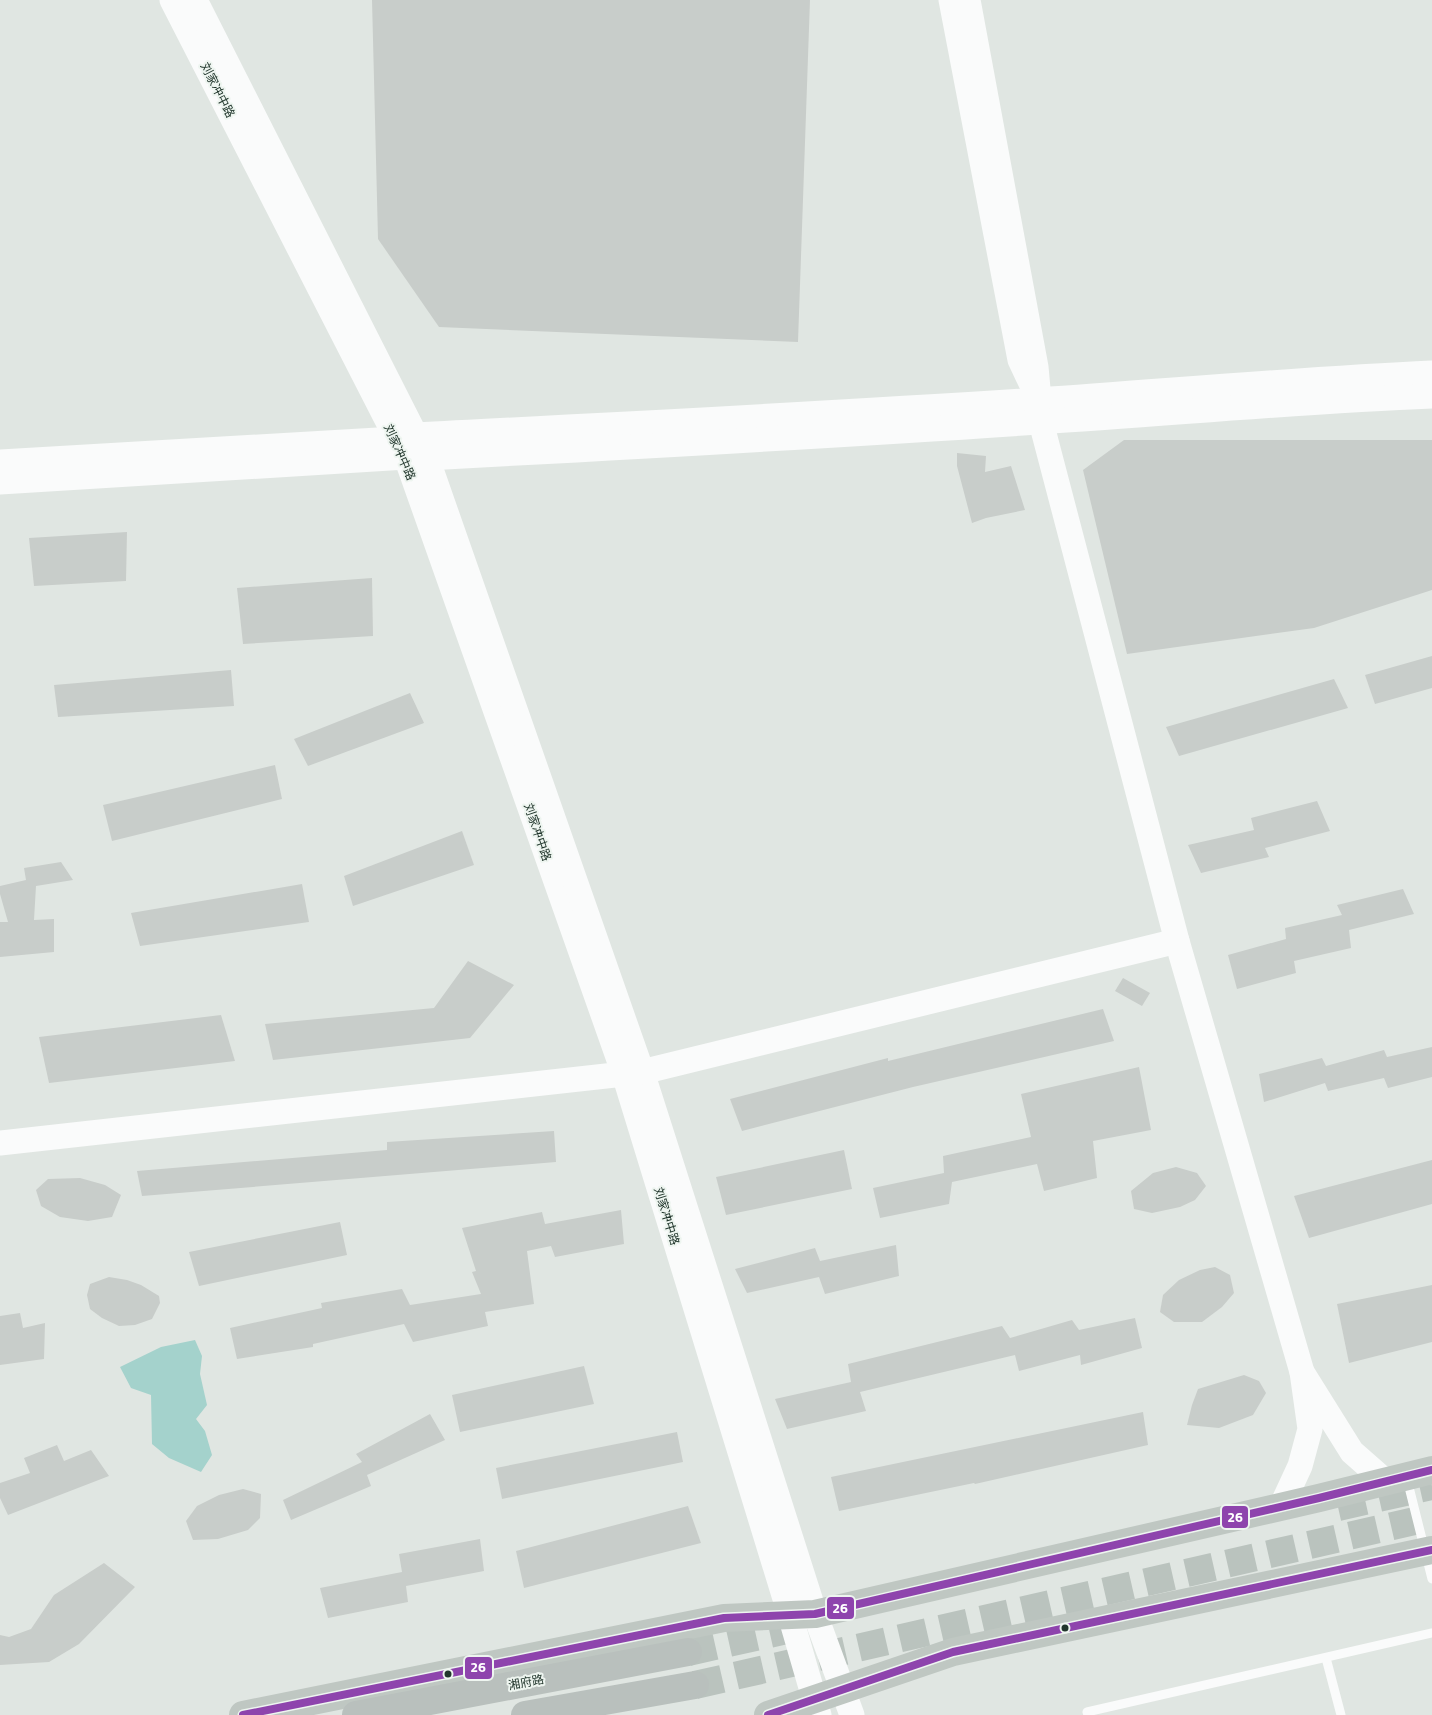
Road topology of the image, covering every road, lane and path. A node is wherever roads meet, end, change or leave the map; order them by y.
1 (172, 0) edge
2 (195, 0) edge
3 (951, 0) edge
4 (968, 0) edge
5 (1432, 373) edge
6 (1432, 396) edge
7 (1040, 411) junction
8 (411, 447) junction
9 (0, 462) edge
10 (0, 482) edge
11 (1178, 941) junction
12 (633, 1073) junction
13 (0, 1144) edge
14 (1302, 1372) junction
15 (1408, 1476) edge
16 (1281, 1507) junction
17 (1428, 1551) edge
18 (1432, 1579) edge
19 (802, 1614) junction
20 (1432, 1634) edge
21 (688, 1652) tunnel mouth
22 (1326, 1658) junction
23 (695, 1685) tunnel mouth
24 (848, 1702) edge
25 (817, 1708) edge
26 (360, 1714) edge
27 (243, 1715) edge
28 (525, 1715) edge
29 (768, 1715) edge
30 (1088, 1715) edge
31 (1340, 1715) edge

1 - 8 main road, 刘家冲中路
2 - 8 main road, 刘家冲中路
3 - 7 main road
4 - 7 main road
5 - 7 main road
6 - 7 main road
7 - 8 main road
7 - 11 main road
8 - 9 main road
8 - 10 main road
8 - 12 main road, 刘家冲中路
11 - 12 main road
11 - 14 main road
12 - 13 main road
12 - 19 main road, 刘家冲中路
14 - 15 main road
14 - 16 main road
15 - 16 main road
15 - 17 lane
16 - 19 main road
17 - 18 lane
17 - 24 main road
19 - 24 main road, 刘家冲中路
19 - 25 main road, 刘家冲中路
19 - 27 main road
20 - 22 lane
21 - 26 highway, 湘府路
22 - 30 lane
22 - 31 lane
23 - 28 highway
24 - 25 main road
25 - 29 main road

